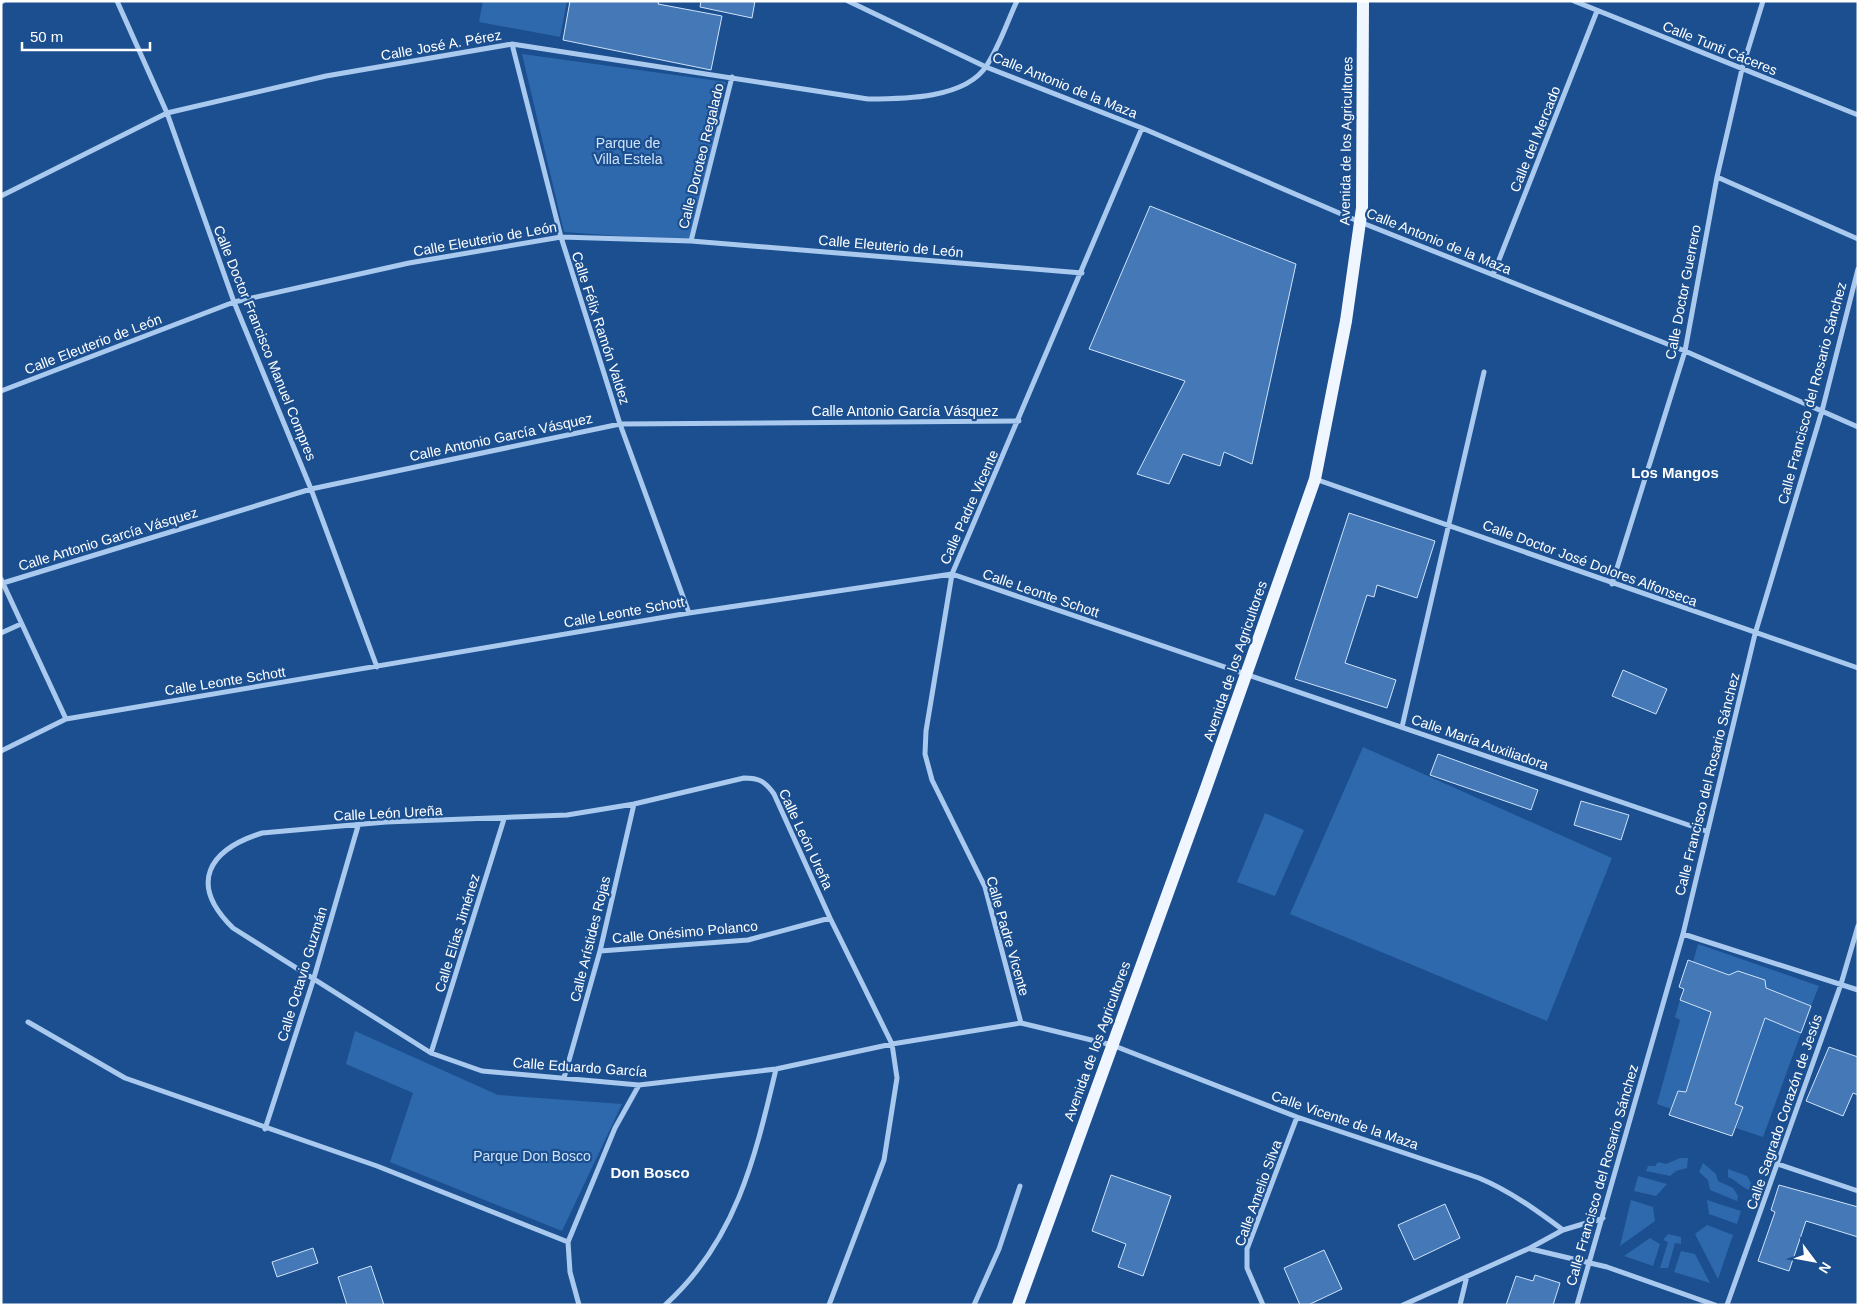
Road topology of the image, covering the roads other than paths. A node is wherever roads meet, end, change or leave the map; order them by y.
1 (117, 1) edge
2 (848, 1) edge
3 (1017, 1) edge
4 (1363, 1) edge
5 (1574, 1) edge
6 (1763, 1) edge
7 (1597, 11) junction
8 (512, 44) junction
9 (986, 67) junction
10 (1742, 69) junction
11 (732, 77) junction
12 (167, 113) junction
13 (1858, 115) edge
14 (1142, 128) junction
15 (1717, 177) junction
16 (1, 196) edge
17 (1360, 222) junction
18 (561, 236) junction
19 (1858, 239) edge
20 (691, 241) junction
21 (1858, 269) edge
22 (1082, 272) junction
23 (1493, 275) junction
24 (234, 302) junction
25 (1685, 350) junction
26 (1484, 372) dead end
27 (1, 392) edge
28 (1822, 411) junction
29 (1019, 421) junction
30 (620, 424) junction
31 (1858, 427) edge
32 (1315, 479) junction
33 (311, 489) junction
34 (1447, 524) junction
35 (952, 574) junction
36 (2, 581) edge
37 (1612, 584) junction
38 (689, 612) junction
39 (21, 624) junction
40 (1, 634) edge
41 (1755, 634) junction
42 (377, 667) junction
43 (1858, 668) edge
44 (1246, 676) junction
45 (66, 719) junction
46 (1402, 727) junction
47 (1, 751) edge
48 (634, 804) junction
49 (504, 819) junction
50 (358, 826) junction
51 (1706, 831) junction
52 (209, 872) joint
53 (830, 918) junction
54 (1858, 926) edge
55 (1682, 934) junction
56 (600, 951) junction
57 (313, 981) junction
58 (1841, 984) junction
59 (1858, 990) edge
60 (28, 1022) dead end
61 (1021, 1023) junction
62 (892, 1044) junction
63 (1112, 1045) junction
64 (431, 1053) junction
65 (776, 1069) junction
66 (564, 1078) junction
67 (639, 1085) junction
68 (1297, 1117) junction
69 (265, 1129) junction
70 (1778, 1164) junction
71 (1020, 1186) dead end
72 (1858, 1191) edge
73 (1603, 1218) junction
74 (1563, 1230) junction
75 (568, 1242) junction
76 (1530, 1248) junction
77 (1589, 1264) junction
78 (1467, 1276) junction
79 (579, 1305) edge
80 (665, 1305) edge
81 (830, 1305) edge
82 (974, 1305) edge
83 (1018, 1305) edge
84 (1263, 1305) edge
85 (1403, 1305) edge
86 (1460, 1305) edge
87 (1577, 1305) edge
88 (1715, 1305) edge
89 (1727, 1305) edge

1 - 12 street, Calle Doctor Francisco Manuel Compres
2 - 9 street, Calle Antonio de la Maza
3 - 9 street
4 - 17 main road, Avenida de los Agricultores
5 - 7 street, Calle Tunti Cáceres
6 - 10 street, Calle Doctor Guerrero
7 - 10 street, Calle Tunti Cáceres
7 - 23 street, Calle del Mercado
8 - 11 street, Calle José A. Pérez
8 - 12 street, Calle José A. Pérez
8 - 18 street, Calle Félix Ramón Valdez
9 - 11 street, Calle José A. Pérez
9 - 14 street, Calle Antonio de la Maza
10 - 13 street, Calle Tunti Cáceres
10 - 15 street, Calle Doctor Guerrero
11 - 20 street, Calle Doroteo Regalado
12 - 16 street, Calle José A. Pérez
12 - 24 street, Calle Doctor Francisco Manuel Compres
14 - 17 street, Calle Antonio de la Maza
14 - 22 street, Calle Padre Vicente
15 - 19 street
15 - 25 street, Calle Doctor Guerrero
17 - 23 street, Calle Antonio de la Maza
17 - 32 main road, Avenida de los Agricultores
18 - 20 street, Calle Eleuterio de León
18 - 24 street, Calle Eleuterio de León
18 - 30 street, Calle Félix Ramón Valdez
20 - 22 street, Calle Eleuterio de León
21 - 28 street, Calle Francisco del Rosario Sánchez
22 - 29 street, Calle Padre Vicente
23 - 25 street, Calle Antonio de la Maza
24 - 27 street, Calle Eleuterio de León
24 - 33 street, Calle Doctor Francisco Manuel Compres
25 - 28 street, Calle Antonio de la Maza
25 - 37 street, Calle Doctor Guerrero
26 - 34 street
28 - 31 street, Calle Antonio de la Maza
28 - 41 street, Calle Francisco del Rosario Sánchez
29 - 30 street, Calle Antonio García Vásquez
29 - 35 street, Calle Padre Vicente
30 - 33 street, Calle Antonio García Vásquez
30 - 38 street, Calle Félix Ramón Valdez
32 - 34 street, Calle Doctor José Dolores Alfonseca
32 - 44 main road, Avenida de los Agricultores
33 - 36 street, Calle Antonio García Vásquez
33 - 42 street, Calle Doctor Francisco Manuel Compres
34 - 37 street, Calle Doctor José Dolores Alfonseca
34 - 46 street
35 - 38 street, Calle Leonte Schott
35 - 44 street, Calle Leonte Schott
35 - 61 street, Calle Padre Vicente
36 - 39 street
37 - 41 street, Calle Doctor José Dolores Alfonseca
38 - 42 street, Calle Leonte Schott
39 - 40 street
39 - 45 street
41 - 43 street, Calle Doctor José Dolores Alfonseca
41 - 51 street, Calle Francisco del Rosario Sánchez
42 - 45 street, Calle Leonte Schott
44 - 46 street, Calle María Auxiliadora
44 - 63 main road, Avenida de los Agricultores
45 - 47 street, Calle Leonte Schott
46 - 51 street, Calle María Auxiliadora
48 - 49 street, Calle León Ureña
48 - 53 street, Calle León Ureña
48 - 56 street, Calle Arístides Rojas
49 - 50 street, Calle León Ureña
49 - 64 street, Calle Elías Jiménez
50 - 52 street, Calle León Ureña
50 - 57 street, Calle Octavio Guzmán
51 - 55 street, Calle Francisco del Rosario Sánchez
52 - 57 street, Calle Eduardo García
53 - 56 street, Calle Onésimo Polanco
53 - 62 street, Calle León Ureña
54 - 58 street, Calle Sagrado Corazón de Jesús
55 - 58 street
55 - 73 street, Calle Francisco del Rosario Sánchez
56 - 66 street, Calle Arístides Rojas
57 - 64 street, Calle Eduardo García
57 - 69 street, Calle Octavio Guzmán
58 - 59 street
58 - 70 street, Calle Sagrado Corazón de Jesús
60 - 69 street
61 - 62 street, Calle Eduardo García
61 - 63 street, Calle Eduardo García
62 - 65 street, Calle Eduardo García
62 - 81 street, Calle León Ureña
63 - 68 street, Calle Vicente de la Maza
63 - 83 main road, Avenida de los Agricultores
64 - 66 street, Calle Eduardo García
65 - 67 street, Calle Eduardo García
65 - 80 street
66 - 67 street, Calle Eduardo García
67 - 75 street
68 - 74 street, Calle Vicente de la Maza
68 - 84 street, Calle Amelio Silva
69 - 75 street
70 - 72 street
70 - 89 street, Calle Sagrado Corazón de Jesús
71 - 82 street
73 - 74 street
73 - 77 street, Calle Francisco del Rosario Sánchez
74 - 76 street
75 - 79 street
76 - 77 street
76 - 78 street
77 - 87 street, Calle Francisco del Rosario Sánchez
77 - 88 street
78 - 85 street
78 - 86 street

